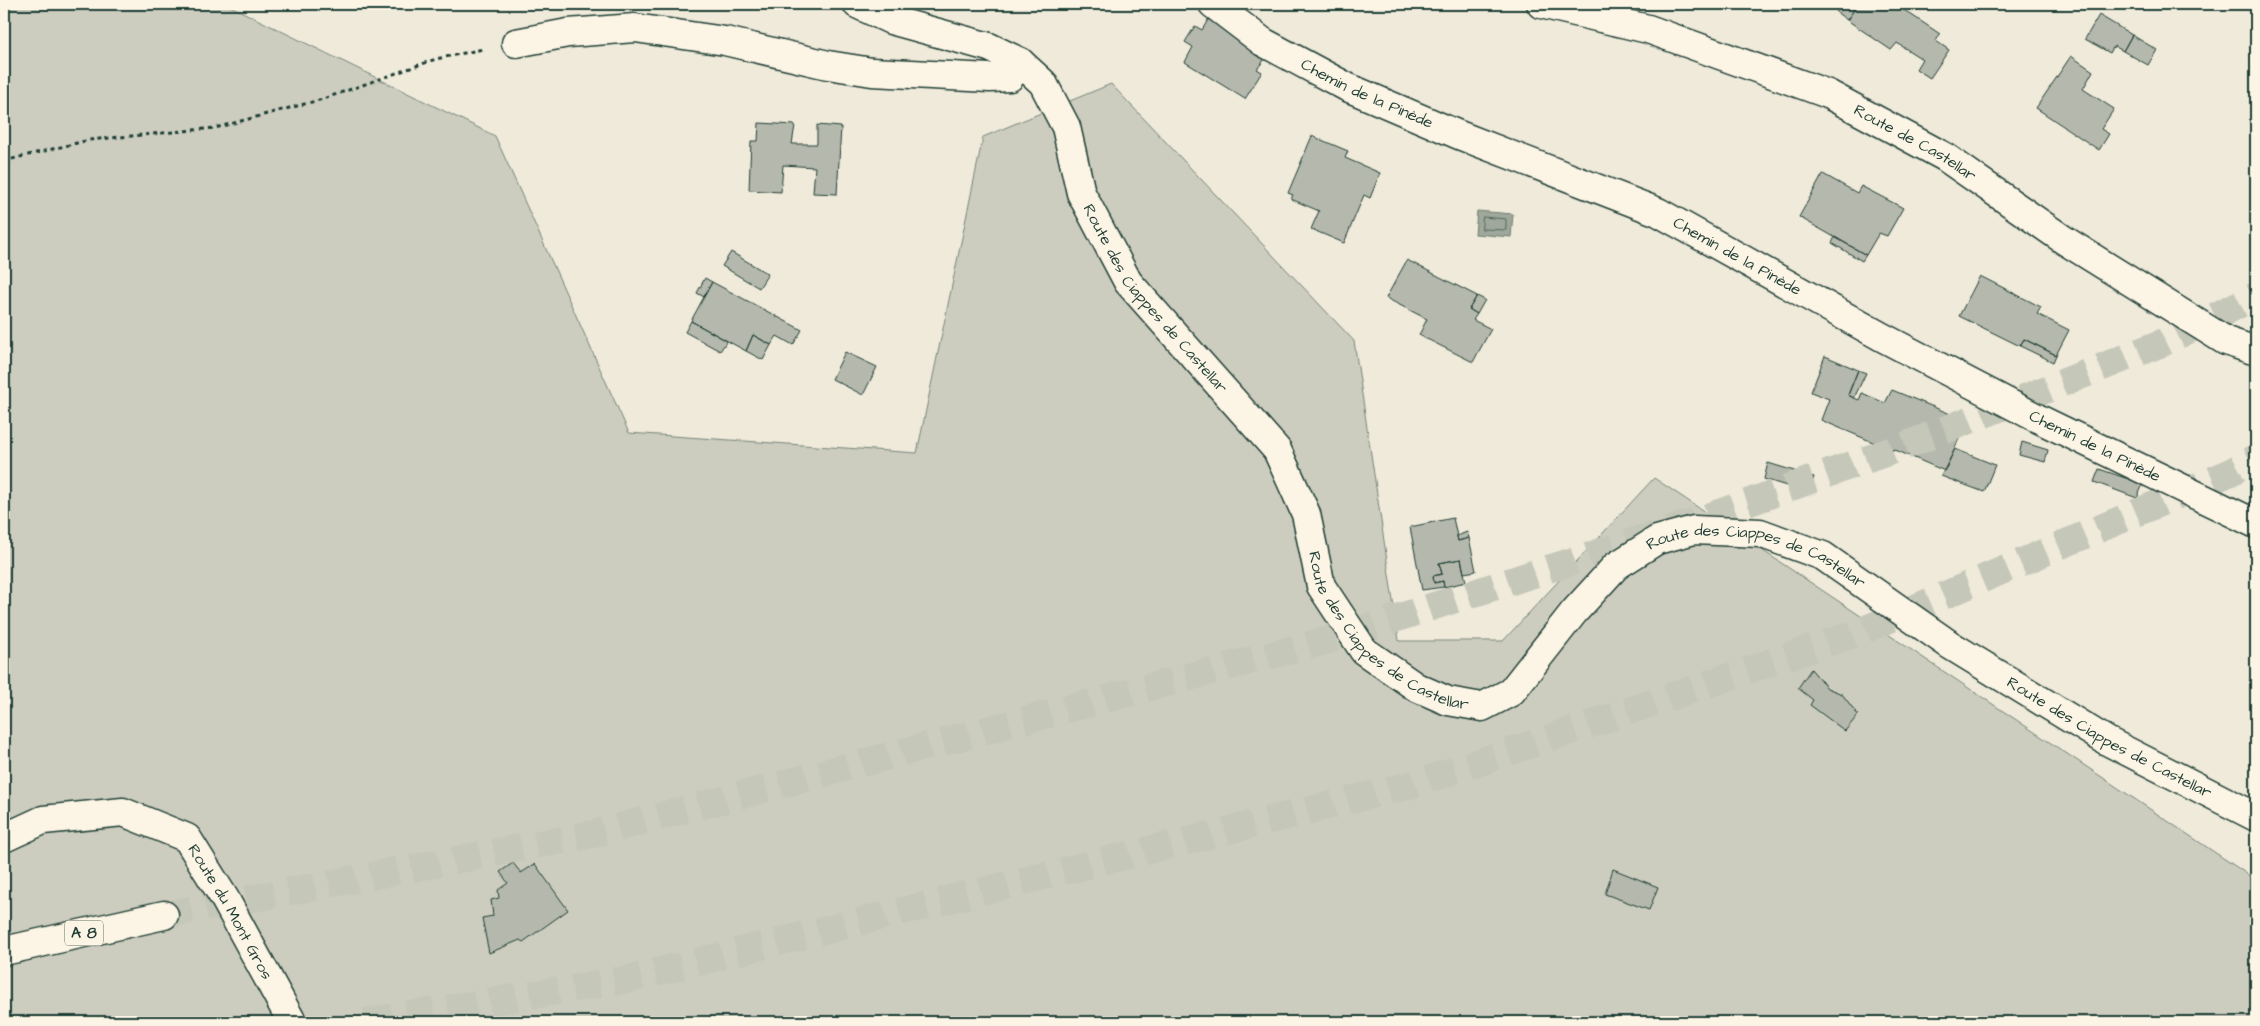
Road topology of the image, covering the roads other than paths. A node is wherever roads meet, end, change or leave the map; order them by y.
1 (857, 4) edge
2 (1213, 4) edge
3 (1541, 4) edge
4 (516, 43) road end
5 (1020, 62) junction
6 (2256, 350) edge
7 (2256, 524) edge
8 (2256, 817) edge
9 (4, 838) edge
10 (164, 915) tunnel mouth
11 (4, 951) edge
12 (292, 1022) edge

1 - 5 main road, Route des Ciappes de Castellar
2 - 7 main road, Chemin de la Pinède
3 - 6 main road, Route de Castellar
4 - 5 main road
5 - 8 main road, Route des Ciappes de Castellar
9 - 12 main road, Route du Mont Gros
10 - 11 main road, A 8

